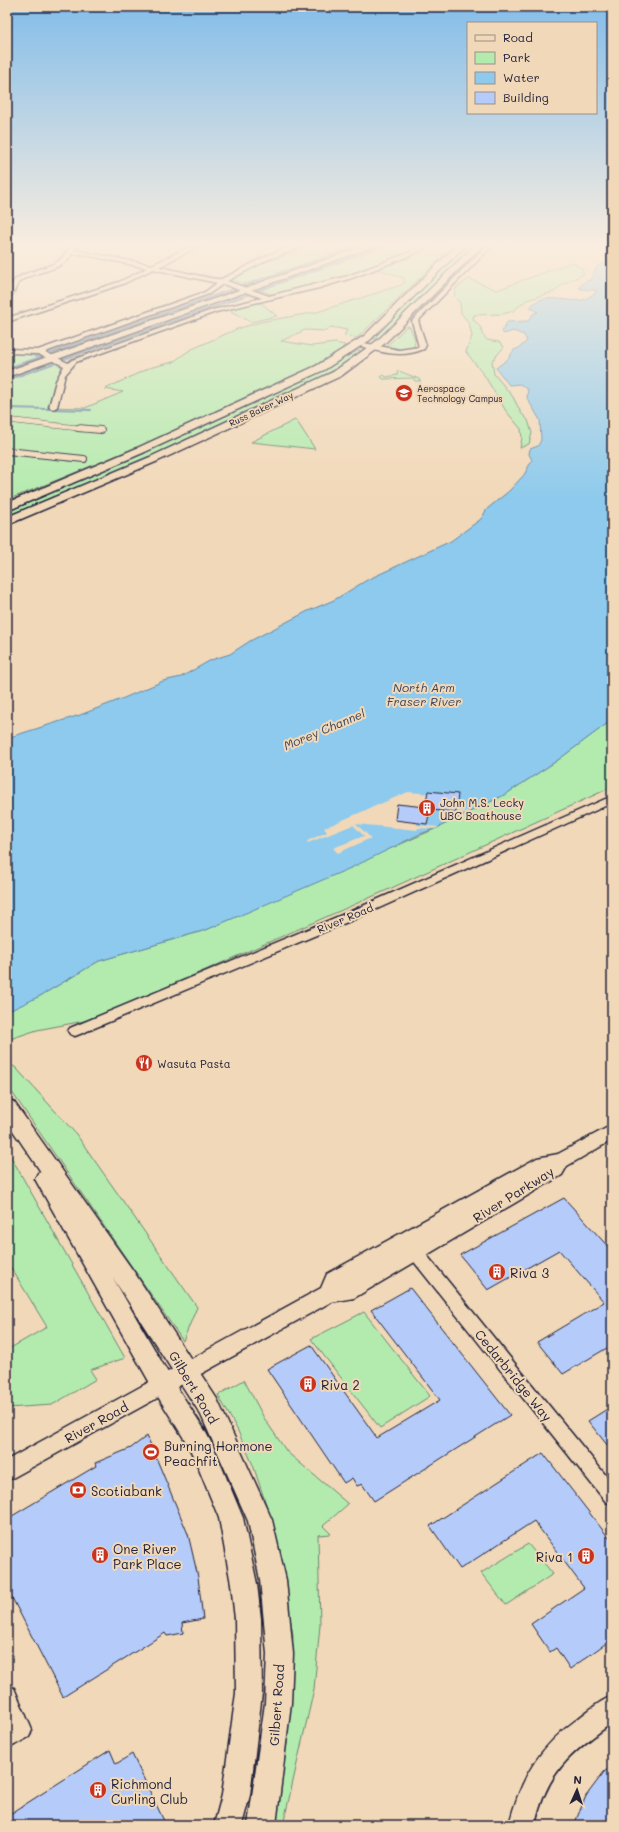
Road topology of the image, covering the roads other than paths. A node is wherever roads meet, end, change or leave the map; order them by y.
1 (103, 329) edge
2 (133, 329) edge
3 (161, 329) edge
4 (375, 329) edge
5 (394, 329) edge
6 (417, 329) edge
7 (359, 344) junction
8 (374, 348) junction
9 (7, 351) edge
10 (39, 352) junction
11 (52, 358) junction
12 (67, 365) junction
13 (7, 374) edge
14 (53, 407) dead end
15 (7, 420) edge
16 (101, 430) dead end
17 (7, 446) edge
18 (7, 451) edge
19 (15, 452) junction
20 (21, 457) dead end
21 (84, 459) dead end
22 (7, 507) edge
23 (7, 521) edge
24 (612, 799) edge
25 (75, 1031) dead end
26 (7, 1108) edge
27 (612, 1132) edge
28 (560, 1161) junction
29 (416, 1253) junction
30 (328, 1294) junction
31 (185, 1373) junction
32 (163, 1385) junction
33 (7, 1471) edge
34 (612, 1496) edge
35 (7, 1696) edge
36 (612, 1708) edge
37 (7, 1739) edge
38 (228, 1825) edge
39 (262, 1825) edge
40 (522, 1825) edge

1 - 10 street
2 - 11 street
3 - 12 street
4 - 7 main road, Russ Baker Way
5 - 8 main road, Russ Baker Way
6 - 8 street
7 - 8 street
7 - 22 main road, Russ Baker Way
8 - 23 main road, Russ Baker Way
9 - 10 street
10 - 11 street
11 - 12 street
11 - 13 street
12 - 14 street
15 - 16 street
17 - 19 street
18 - 19 street
19 - 20 street
19 - 21 street
24 - 25 street, River Road
26 - 31 main road, Gilbert Road
26 - 32 main road, Gilbert Road
27 - 28 street
28 - 29 street, River Parkway
28 - 30 street, River Parkway
29 - 30 street, River Parkway
29 - 34 street, Cedarbridge Way
30 - 31 street, River Parkway
31 - 32 street, River Road
31 - 39 main road, Gilbert Road
32 - 33 street, River Road
32 - 38 main road, Gilbert Road
35 - 37 street
36 - 40 street

